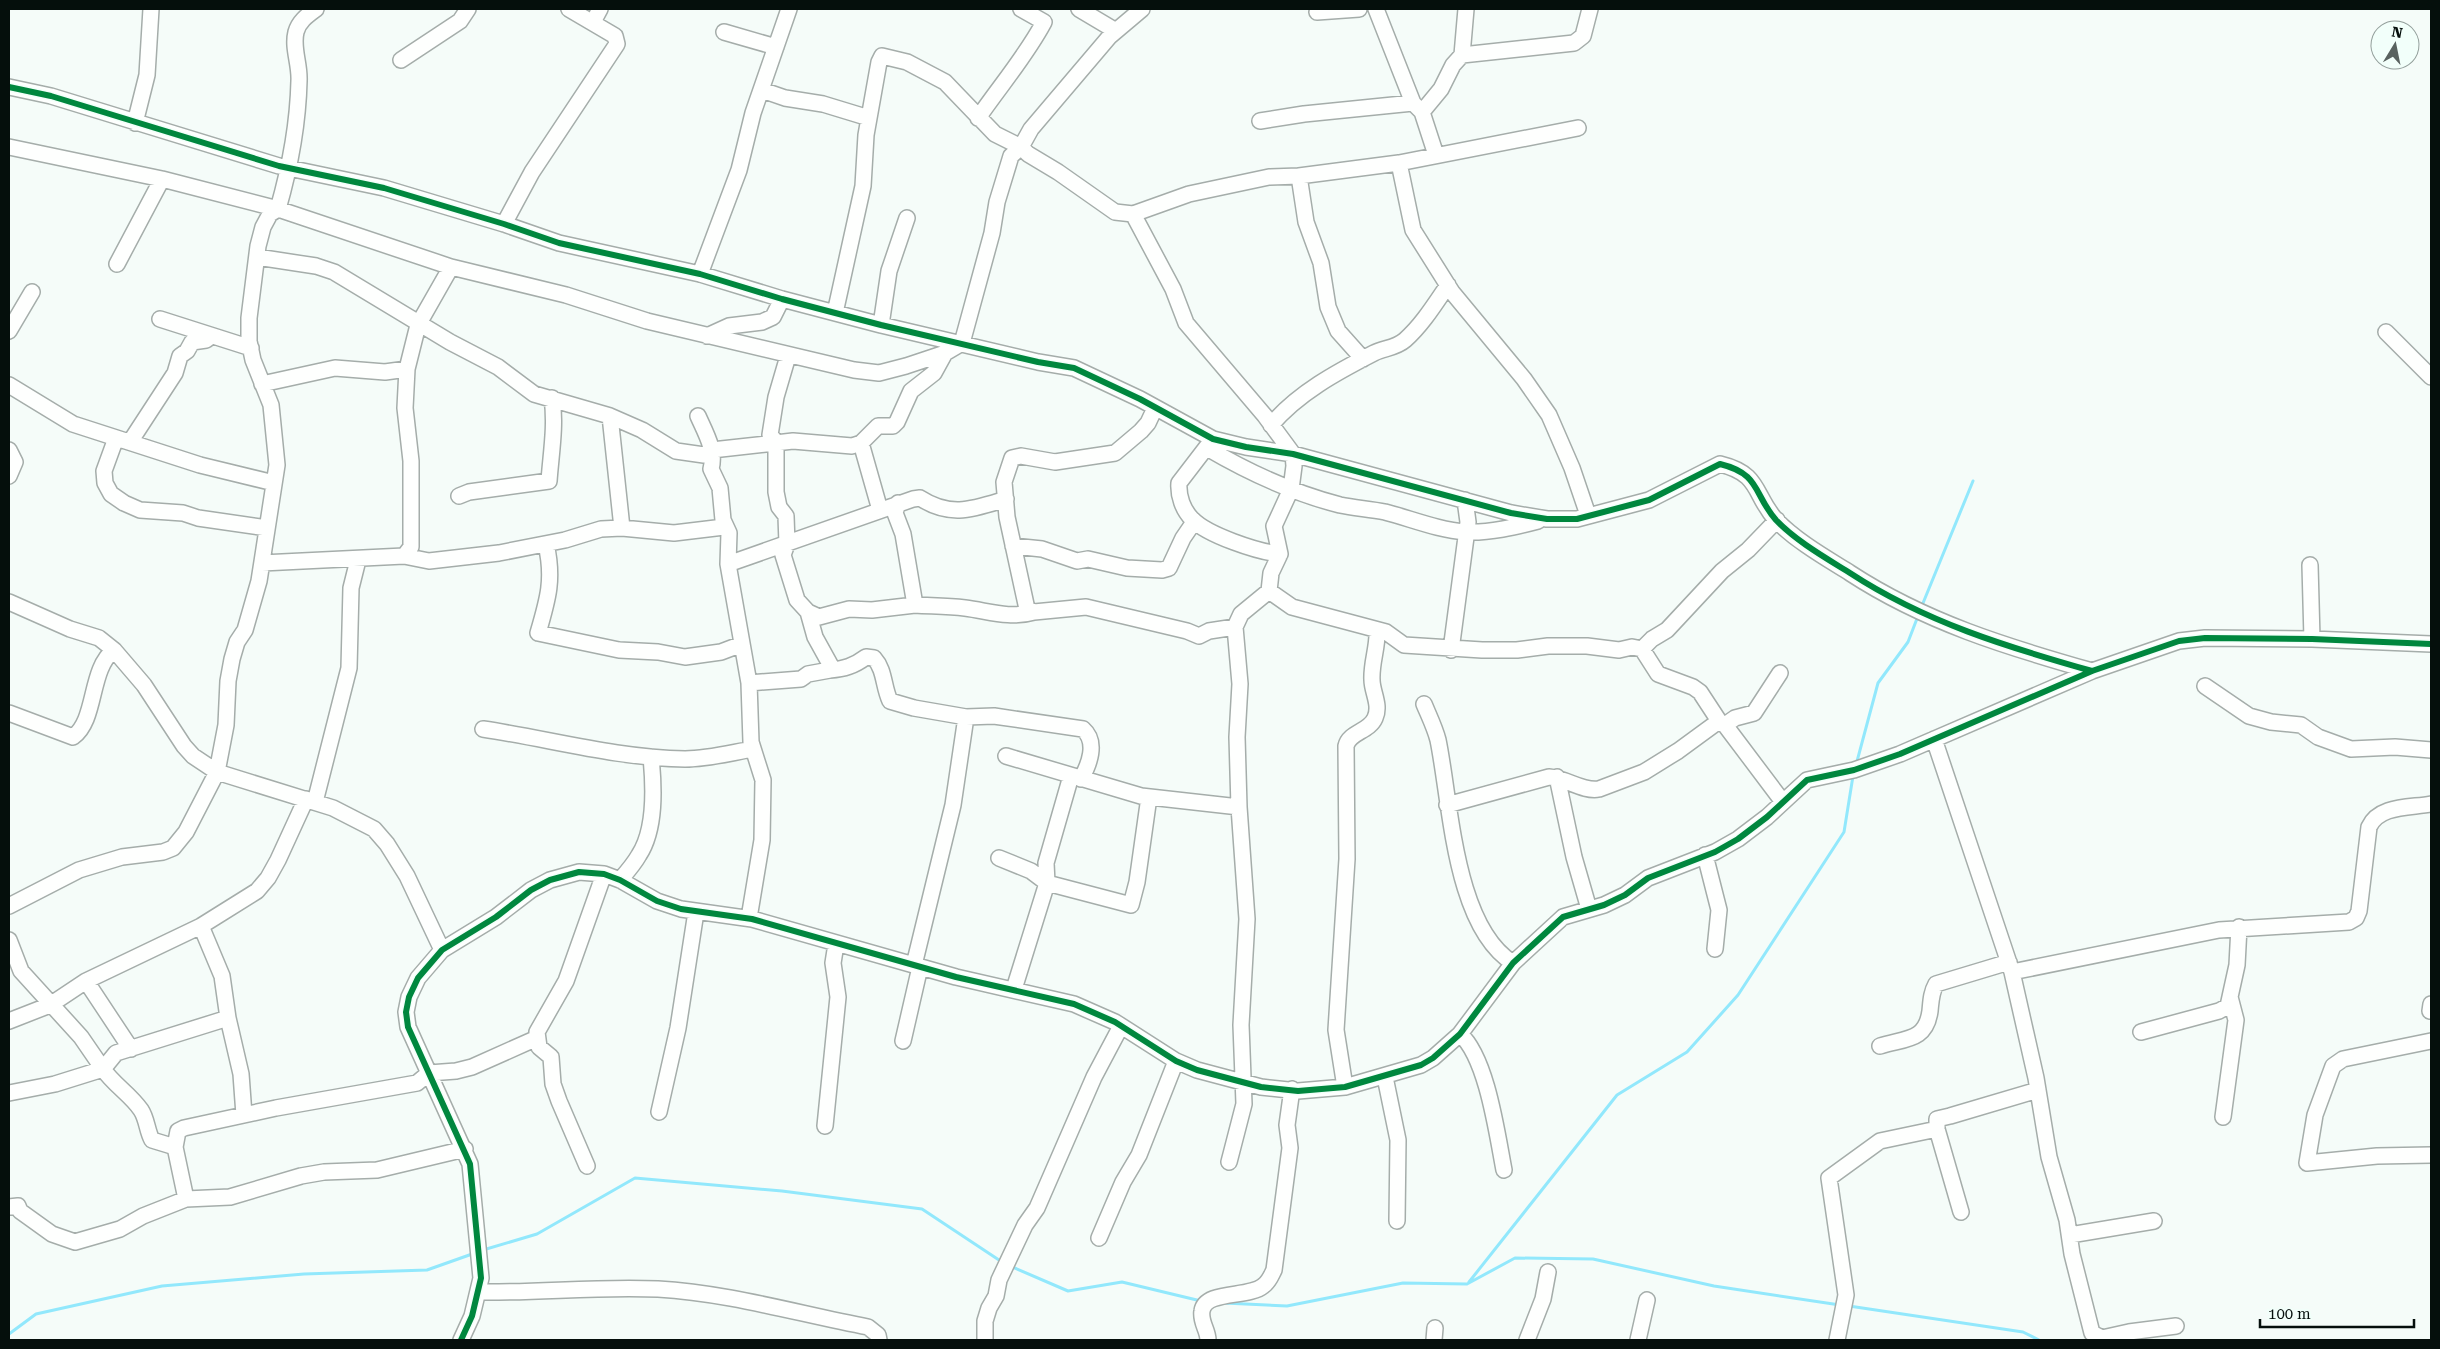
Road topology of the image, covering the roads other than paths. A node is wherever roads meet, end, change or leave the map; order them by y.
1 (151, 9) edge
2 (316, 9) edge
3 (468, 9) edge
4 (569, 9) edge
5 (789, 9) edge
6 (1021, 9) edge
7 (1079, 9) edge
8 (1142, 9) edge
9 (1359, 9) edge
10 (1376, 9) edge
11 (1466, 9) edge
12 (1590, 9) edge
13 (1317, 12) dead end
14 (596, 15) edge
15 (1116, 31) junction
16 (724, 32) dead end
17 (776, 46) junction
18 (1462, 55) junction
19 (402, 60) dead end
20 (9, 87) edge
21 (762, 90) junction
22 (1417, 107) junction
23 (869, 118) junction
24 (978, 118) junction
25 (1260, 121) dead end
26 (135, 123) junction
27 (1578, 128) dead end
28 (9, 147) edge
29 (1021, 147) junction
30 (1436, 154) junction
31 (1398, 163) junction
32 (290, 168) junction
33 (1299, 176) junction
34 (162, 179) junction
35 (278, 209) junction
36 (1133, 214) junction
37 (908, 218) dead end
38 (504, 224) junction
39 (257, 257) junction
40 (117, 264) dead end
41 (451, 267) junction
42 (700, 274) junction
43 (1448, 286) junction
44 (32, 292) dead end
45 (782, 299) junction
46 (835, 313) junction
47 (160, 319) dead end
48 (419, 323) junction
49 (881, 325) junction
50 (9, 332) edge
51 (2386, 332) dead end
52 (210, 336) junction
53 (707, 336) junction
54 (962, 343) junction
55 (251, 348) junction
56 (945, 353) junction
57 (788, 356) junction
58 (1363, 359) junction
59 (408, 369) junction
60 (2431, 377) edge
61 (262, 384) junction
62 (9, 385) edge
63 (552, 398) junction
64 (1155, 408) junction
65 (610, 416) junction
66 (698, 416) dead end
67 (1271, 425) junction
68 (123, 440) junction
69 (776, 442) junction
70 (861, 443) junction
71 (1210, 443) junction
72 (1236, 444) junction
73 (9, 450) edge
74 (712, 450) junction
75 (1292, 454) junction
76 (1231, 462) junction
77 (9, 476) edge
78 (274, 483) junction
79 (1290, 488) junction
80 (459, 496) dead end
81 (1006, 499) junction
82 (1465, 500) junction
83 (898, 503) junction
84 (880, 510) junction
85 (1588, 516) junction
86 (1547, 519) junction
87 (1776, 520) junction
88 (1194, 522) junction
89 (724, 526) junction
90 (267, 528) junction
91 (622, 528) junction
92 (1467, 532) junction
93 (546, 544) junction
94 (787, 544) junction
95 (1013, 546) junction
96 (1280, 554) junction
97 (404, 556) junction
98 (358, 560) junction
99 (262, 563) junction
100 (728, 564) junction
101 (2310, 565) dead end
102 (1268, 591) junction
103 (9, 602) edge
104 (915, 605) junction
105 (808, 612) junction
106 (1034, 612) junction
107 (1235, 627) junction
108 (1377, 630) junction
109 (2312, 639) junction
110 (742, 644) junction
111 (2431, 644) edge
112 (1642, 649) junction
113 (114, 650) junction
114 (1451, 650) junction
115 (830, 670) junction
116 (2092, 671) junction
117 (1780, 673) dead end
118 (749, 683) junction
119 (2205, 686) dead end
120 (1424, 704) dead end
121 (9, 713) edge
122 (966, 717) junction
123 (1722, 723) junction
124 (483, 729) dead end
125 (1934, 740) junction
126 (753, 749) junction
127 (2431, 750) edge
128 (1006, 756) dead end
129 (651, 757) junction
130 (217, 772) junction
131 (1557, 777) junction
132 (1076, 778) junction
133 (1149, 797) junction
134 (310, 800) junction
135 (1783, 802) junction
136 (2431, 804) edge
137 (1447, 805) junction
138 (1239, 807) junction
139 (1705, 855) junction
140 (999, 858) dead end
141 (604, 874) junction
142 (620, 880) junction
143 (1047, 883) junction
144 (9, 906) edge
145 (1589, 908) junction
146 (696, 912) junction
147 (749, 918) junction
148 (201, 926) junction
149 (2239, 927) junction
150 (9, 940) edge
151 (836, 944) junction
152 (1715, 949) dead end
153 (442, 950) junction
154 (1513, 963) junction
155 (917, 966) junction
156 (2011, 967) junction
157 (86, 981) junction
158 (1014, 989) junction
159 (2230, 997) junction
160 (50, 1004) junction
161 (228, 1018) junction
162 (9, 1021) edge
163 (1121, 1026) junction
164 (2141, 1032) dead end
165 (1460, 1034) junction
166 (536, 1038) junction
167 (903, 1040) dead end
168 (2431, 1041) edge
169 (1880, 1046) dead end
170 (131, 1049) junction
171 (1176, 1061) junction
172 (103, 1069) junction
173 (429, 1073) junction
174 (1385, 1077) junction
175 (1245, 1083) junction
176 (1344, 1087) junction
177 (1292, 1089) junction
178 (2038, 1090) junction
179 (9, 1093) edge
180 (659, 1112) dead end
181 (244, 1115) junction
182 (2223, 1117) dead end
183 (825, 1126) dead end
184 (1937, 1129) junction
185 (175, 1147) junction
186 (465, 1149) junction
187 (2431, 1155) edge
188 (1230, 1162) dead end
189 (587, 1166) dead end
190 (1504, 1170) dead end
191 (186, 1199) junction
192 (9, 1207) edge
193 (1961, 1212) dead end
194 (1397, 1221) dead end
195 (2154, 1221) dead end
196 (2070, 1235) junction
197 (1099, 1238) dead end
198 (1548, 1272) dead end
199 (479, 1292) junction
200 (1647, 1300) dead end
201 (2176, 1326) dead end
202 (461, 1340) edge
203 (879, 1340) edge
204 (985, 1340) edge
205 (1208, 1340) edge
206 (1527, 1340) edge
207 (1638, 1340) edge
208 (1837, 1340) edge

1 - 26 street
2 - 32 street
3 - 19 street
4 - 14 street
5 - 17 street
6 - 24 street
7 - 15 street
8 - 15 street
9 - 13 street
10 - 22 street
11 - 18 street
12 - 18 street
14 - 38 street
15 - 29 street
16 - 17 street
17 - 21 street
18 - 22 street
20 - 26 street
21 - 23 street
21 - 42 street
22 - 25 street
22 - 30 street
23 - 24 street
23 - 46 street
24 - 29 street
26 - 32 street
27 - 30 street
28 - 34 street
29 - 36 street
29 - 54 street
30 - 31 street
31 - 33 street
31 - 43 street
32 - 35 street
32 - 38 street
33 - 36 street
33 - 58 street
34 - 35 street
34 - 40 street
35 - 39 street
35 - 41 street
36 - 67 street
37 - 49 street
38 - 42 street
39 - 48 street
39 - 55 street
41 - 48 street
41 - 53 street
42 - 45 street
43 - 58 street
43 - 85 street
44 - 50 street
45 - 46 street
45 - 53 street
46 - 49 street
47 - 52 street
48 - 59 street
48 - 63 street
49 - 54 street
51 - 60 street
52 - 55 street
52 - 68 street
53 - 57 street
54 - 56 street
54 - 64 street
55 - 61 street
56 - 57 street
56 - 70 street
57 - 69 street
58 - 67 street
59 - 61 street
59 - 97 street
61 - 78 street
62 - 68 street
63 - 65 street
63 - 80 street
64 - 71 street
64 - 81 street
65 - 74 street
65 - 91 street
66 - 74 street
67 - 75 street
68 - 78 street
68 - 90 street
69 - 70 street
69 - 74 street
69 - 94 street
70 - 84 street
71 - 72 street
71 - 76 street
71 - 88 street
72 - 75 street
72 - 76 street
73 - 77 street
74 - 89 street
75 - 79 street
75 - 82 street
76 - 79 street
78 - 90 street
79 - 92 street
79 - 96 street
81 - 83 street
81 - 95 street
82 - 86 street
82 - 92 street
83 - 84 street
83 - 104 street
84 - 94 street
85 - 86 street
85 - 87 street
86 - 92 street
87 - 112 street
87 - 116 street
88 - 95 street
88 - 96 street
89 - 91 street
89 - 100 street
90 - 99 street
91 - 93 street
92 - 114 street
93 - 97 street
93 - 110 street
94 - 100 street
94 - 105 street
95 - 106 street
96 - 102 street
97 - 98 street
98 - 99 street
98 - 134 street
99 - 130 street
100 - 110 street
101 - 109 street
102 - 107 street
102 - 108 street
103 - 113 street
104 - 105 street
104 - 106 street
105 - 115 street
106 - 107 street
107 - 138 street
108 - 114 street
108 - 176 street
109 - 111 street
109 - 116 street
110 - 118 street
112 - 114 street
112 - 123 street
113 - 121 street
113 - 130 street
115 - 118 street
115 - 122 street
116 - 125 street
117 - 123 street
118 - 126 street
119 - 127 street
120 - 137 street
122 - 132 street
122 - 155 street
123 - 131 street
123 - 135 street
124 - 129 street
125 - 135 street
125 - 156 street
126 - 129 street
126 - 147 street
128 - 132 street
129 - 142 street
130 - 134 street
130 - 144 street
131 - 137 street
131 - 145 street
132 - 133 street
132 - 143 street
133 - 138 street
133 - 143 street
134 - 148 street
134 - 153 street
135 - 139 street
136 - 149 street
137 - 154 street
138 - 175 street
139 - 145 street
139 - 152 street
140 - 143 street
141 - 142 street
141 - 153 street
141 - 166 street
142 - 146 street
143 - 158 street
145 - 154 street
146 - 147 street
146 - 180 street
147 - 151 street
148 - 157 street
148 - 161 street
149 - 156 street
149 - 159 street
150 - 160 street
151 - 155 street
151 - 183 street
153 - 173 street
154 - 165 street
155 - 158 street
155 - 167 street
156 - 169 street
156 - 178 street
157 - 160 street
157 - 170 street
158 - 163 street
159 - 164 street
159 - 182 street
160 - 162 street
160 - 172 street
161 - 170 street
161 - 181 street
163 - 171 street
163 - 204 street
165 - 174 street
165 - 190 street
166 - 173 street
166 - 189 street
168 - 187 street
170 - 172 street
171 - 175 street
171 - 197 street
172 - 179 street
172 - 185 street
173 - 181 street
173 - 186 street
174 - 176 street
174 - 194 street
175 - 177 street
175 - 188 street
176 - 177 street
177 - 205 street
178 - 184 street
178 - 196 street
181 - 185 street
184 - 193 street
184 - 208 street
185 - 191 street
186 - 191 street
186 - 199 street
191 - 192 street
195 - 196 street
196 - 201 street
198 - 206 street
199 - 202 street
199 - 203 street
200 - 207 street

